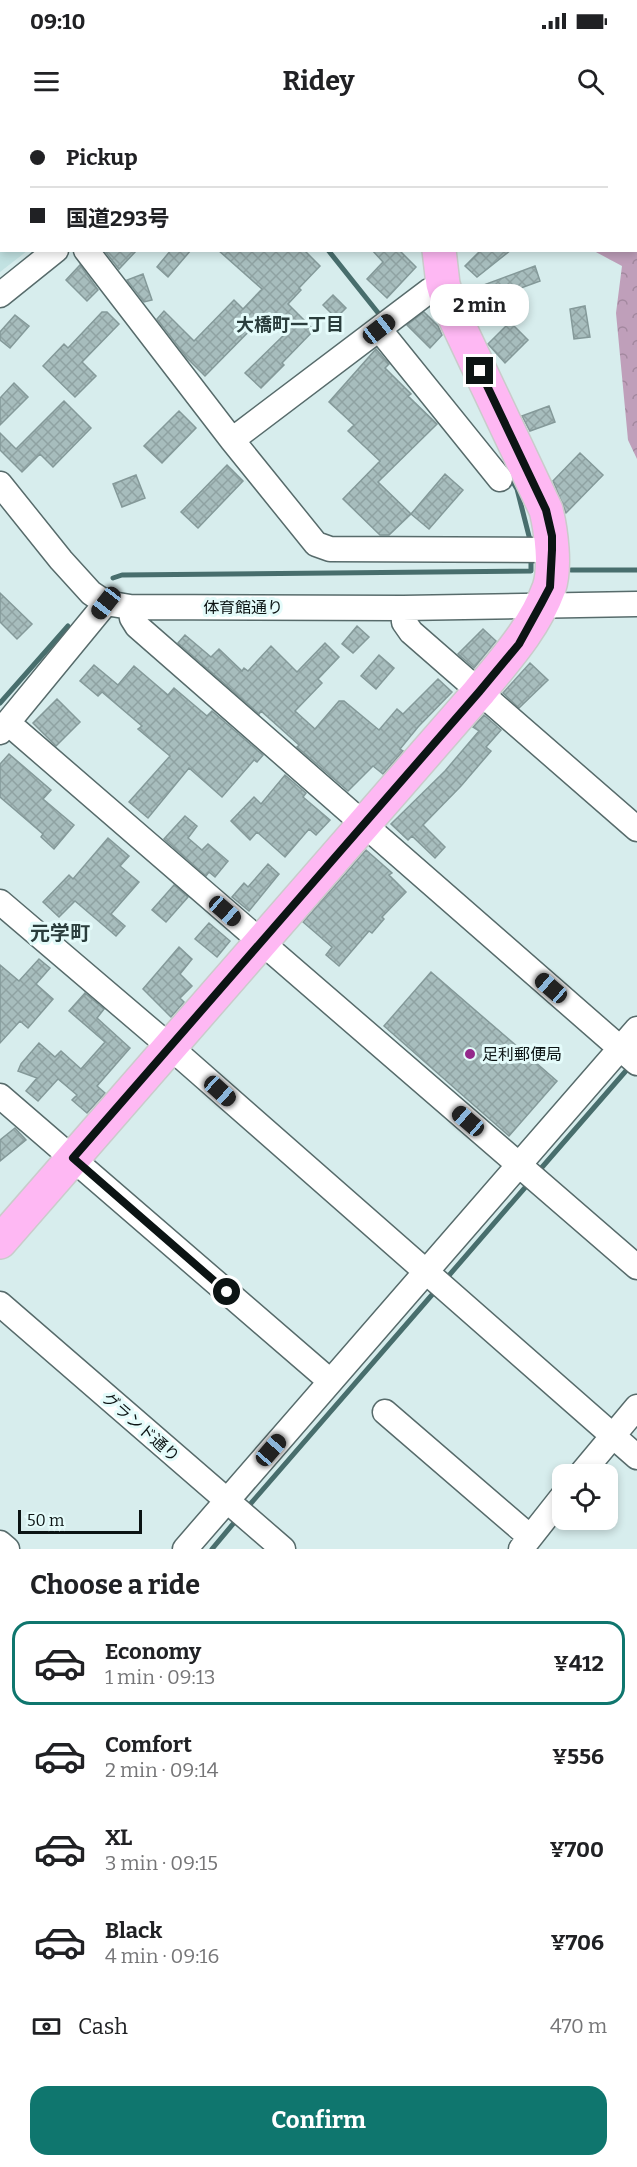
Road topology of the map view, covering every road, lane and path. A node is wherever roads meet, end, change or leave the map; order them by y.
1 (54, 252) edge
2 (88, 252) edge
3 (439, 252) edge
4 (442, 284) junction
5 (0, 295) edge
6 (379, 329) junction
7 (232, 440) junction
8 (500, 479) dead end
9 (0, 484) edge
10 (552, 550) junction
11 (106, 603) junction
12 (541, 604) junction
13 (637, 604) edge
14 (130, 608) junction
15 (403, 608) junction
16 (479, 692) junction
17 (4, 727) edge
18 (363, 825) junction
19 (637, 829) edge
20 (0, 902) edge
21 (261, 942) junction
22 (637, 1029) edge
23 (169, 1046) junction
24 (629, 1055) edge
25 (0, 1096) edge
26 (73, 1158) junction
27 (520, 1166) junction
28 (0, 1242) edge
29 (637, 1267) edge
30 (425, 1272) junction
31 (0, 1304) edge
32 (330, 1382) junction
33 (637, 1407) edge
34 (384, 1412) dead end
35 (612, 1435) junction
36 (637, 1457) edge
37 (589, 1464) edge
38 (227, 1501) junction
39 (552, 1510) edge
40 (0, 1543) edge
41 (526, 1543) edge
42 (7, 1549) edge
43 (185, 1549) edge
44 (283, 1549) edge

1 - 5 street
2 - 7 street
3 - 4 highway
4 - 6 street
4 - 10 highway
6 - 7 street
6 - 8 street
7 - 10 street
9 - 11 street, 体育館通り
10 - 12 highway
11 - 14 street, 体育館通り
11 - 17 street
12 - 13 street, 体育館通り
12 - 15 street, 体育館通り
12 - 16 highway
14 - 15 street, 体育館通り
14 - 18 street
15 - 16 street
16 - 18 highway
16 - 19 street
17 - 21 street
18 - 21 highway
18 - 24 street
20 - 23 street
21 - 23 highway
21 - 27 street
22 - 24 street
23 - 26 highway
23 - 30 street
24 - 27 street
25 - 26 street
26 - 28 highway
26 - 32 street
27 - 29 street
27 - 30 street
30 - 32 street
30 - 35 street
31 - 38 street, グランド通り
32 - 38 street
33 - 35 street
34 - 41 street
35 - 36 street
35 - 37 street
38 - 43 street
38 - 44 street, グランド通り
39 - 41 street
40 - 42 street

